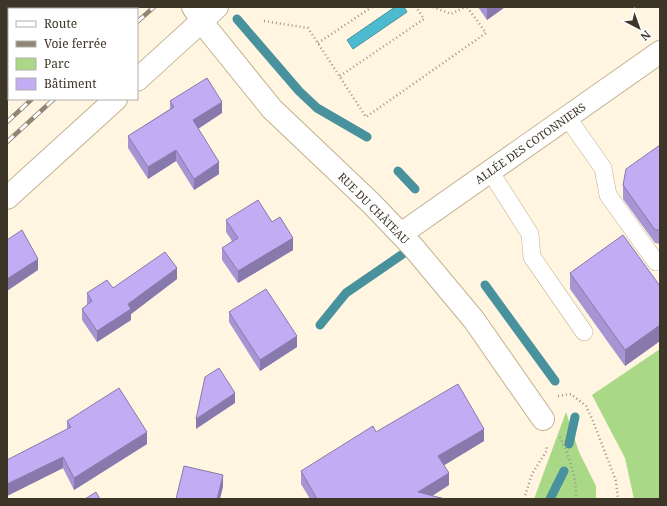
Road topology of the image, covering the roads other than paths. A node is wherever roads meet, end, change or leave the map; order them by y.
1 (204, 11) edge
2 (658, 57) edge
3 (138, 79) edge
4 (115, 100) edge
5 (567, 117) junction
6 (490, 171) junction
7 (7, 198) edge
8 (401, 234) junction
9 (656, 262) dead end
10 (584, 332) dead end
11 (543, 419) road end

1 - 3 street
1 - 8 street, RUE DU CHÂTEAU
2 - 5 street, ALLÉE DES COTONNIERS
4 - 7 street
5 - 6 street, ALLÉE DES COTONNIERS
5 - 9 lane
6 - 8 street, ALLÉE DES COTONNIERS
6 - 10 lane
8 - 11 street, RUE DU CHÂTEAU

